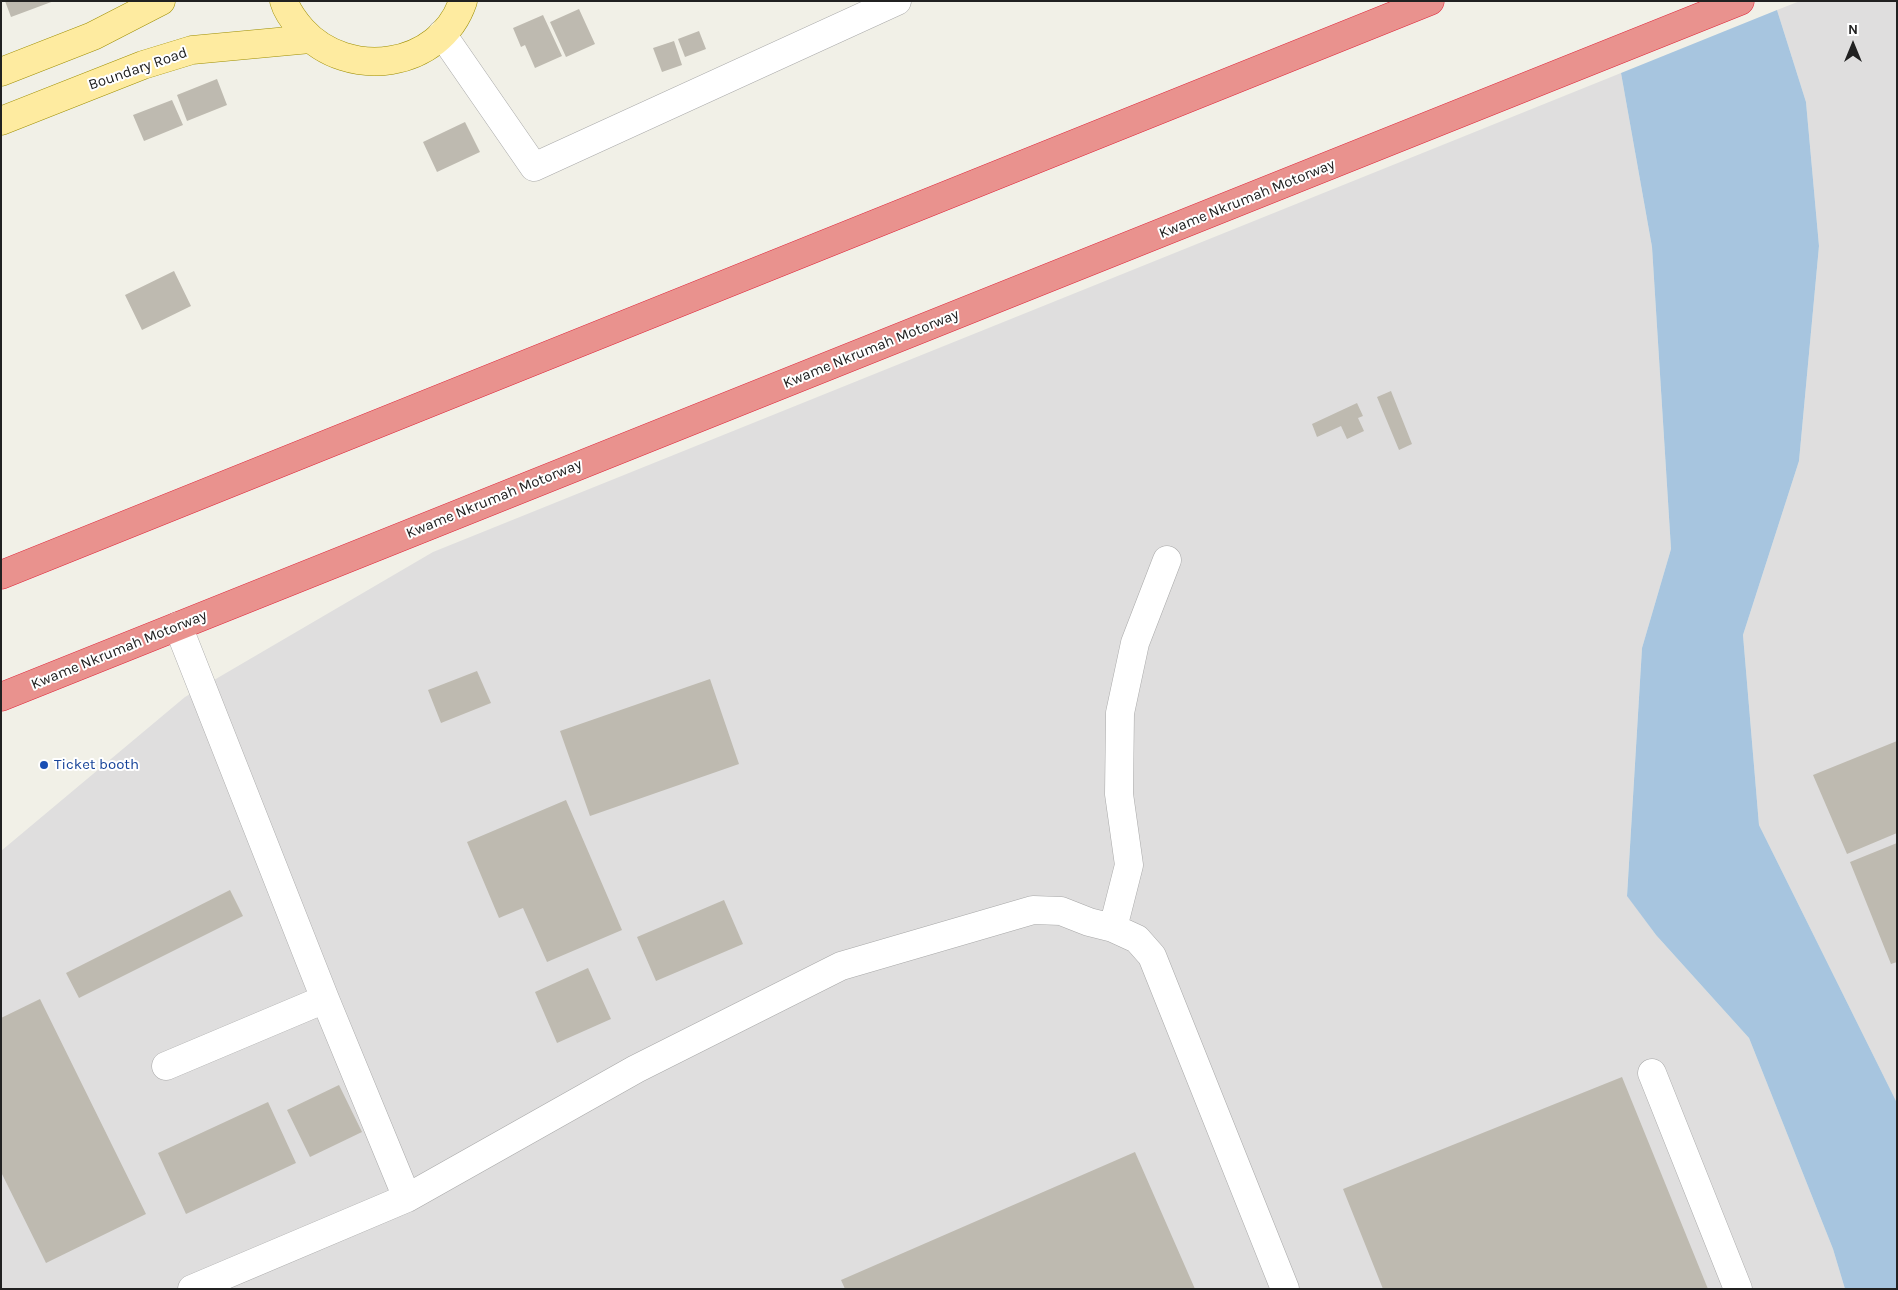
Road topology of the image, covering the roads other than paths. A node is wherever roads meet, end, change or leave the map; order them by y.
1 (161, 1) edge
2 (284, 1) edge
3 (463, 1) edge
4 (897, 1) edge
5 (1430, 1) edge
6 (1740, 1) edge
7 (442, 34) junction
8 (310, 39) junction
9 (1, 72) edge
10 (1, 121) edge
11 (1167, 560) dead end
12 (1, 575) edge
13 (178, 626) junction
14 (1, 697) edge
15 (1113, 928) junction
16 (325, 999) junction
17 (166, 1066) dead end
18 (1652, 1073) dead end
19 (407, 1198) junction
20 (192, 1289) edge
21 (1285, 1289) edge
22 (1738, 1289) edge

1 - 9 main road
2 - 8 main road
3 - 7 main road
4 - 7 street
5 - 12 highway
6 - 13 highway, Kwame Nkrumah Motorway
7 - 8 main road
8 - 10 main road, Boundary Road
11 - 15 street
13 - 14 highway, Kwame Nkrumah Motorway
13 - 16 street
15 - 19 street
15 - 21 street
16 - 17 street
16 - 19 street
18 - 22 street
19 - 20 street

